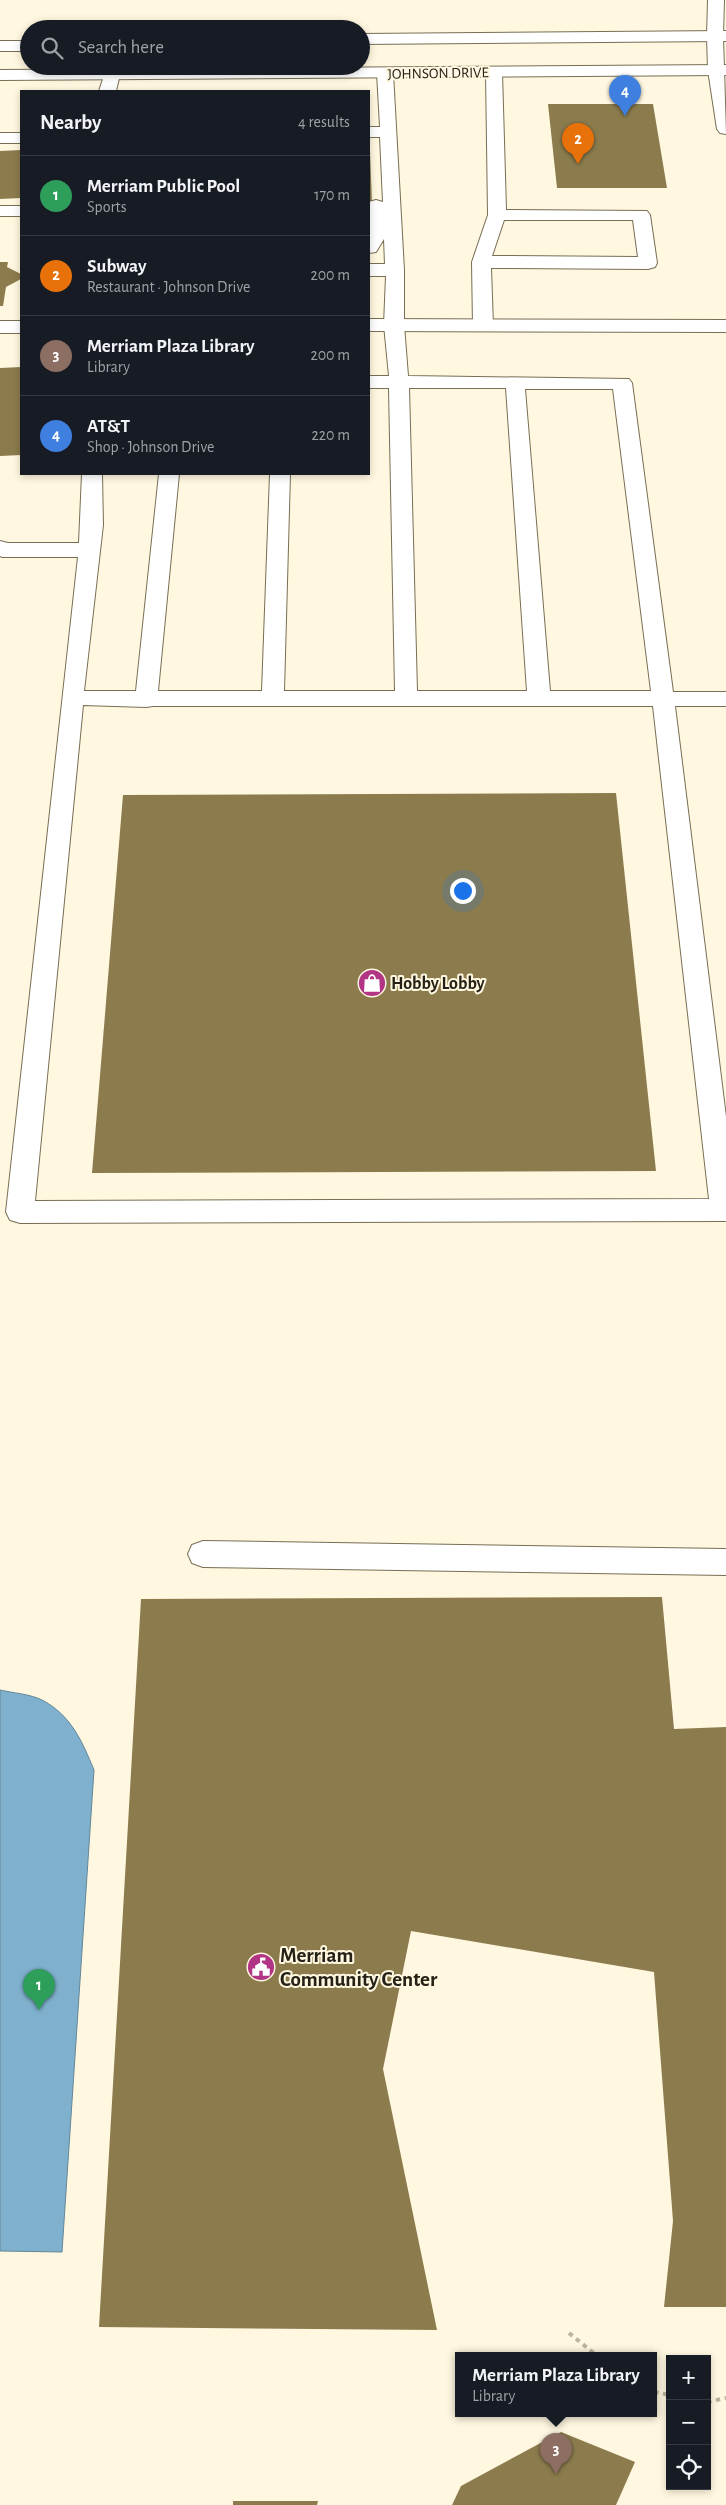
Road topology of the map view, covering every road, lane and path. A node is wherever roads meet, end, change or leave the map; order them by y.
1 (716, 0) edge
2 (721, 36) edge
3 (370, 39) edge
4 (0, 46) edge
5 (20, 46) edge
6 (721, 70) edge
7 (494, 72) junction
8 (370, 73) edge
9 (385, 73) junction
10 (20, 74) edge
11 (0, 75) edge
12 (113, 75) edge
13 (108, 90) edge
14 (726, 129) edge
15 (378, 132) edge
16 (0, 138) edge
17 (20, 138) edge
18 (0, 211) edge
19 (20, 211) edge
20 (497, 215) junction
21 (370, 247) edge
22 (480, 262) junction
23 (370, 270) edge
24 (395, 270) junction
25 (370, 325) edge
26 (394, 325) junction
27 (483, 326) junction
28 (726, 326) edge
29 (0, 327) edge
30 (20, 327) edge
31 (370, 382) edge
32 (399, 382) junction
33 (515, 383) junction
34 (92, 475) edge
35 (169, 475) edge
36 (280, 475) edge
37 (0, 548) edge
38 (88, 550) junction
39 (72, 698) junction
40 (273, 699) junction
41 (406, 699) junction
42 (539, 699) junction
43 (663, 699) junction
44 (726, 699) edge
45 (146, 700) junction
46 (725, 1210) edge
47 (203, 1554) dead end
48 (726, 1562) edge
49 (569, 2332) dead end
50 (592, 2352) edge
51 (726, 2398) edge
52 (711, 2401) edge

1 - 2 main road
2 - 3 main road
2 - 6 main road
4 - 5 main road
6 - 7 main road, JOHNSON DRIVE
6 - 14 main road
7 - 9 main road, JOHNSON DRIVE
7 - 20 main road
8 - 9 main road, JOHNSON DRIVE
9 - 15 main road
10 - 11 main road, JOHNSON DRIVE
12 - 13 main road
15 - 21 main road
15 - 24 main road
16 - 17 main road
18 - 19 main road
20 - 22 main road
20 - 22 main road
22 - 27 main road
23 - 24 main road
24 - 26 main road
25 - 26 main road
26 - 27 main road
26 - 32 main road
27 - 28 main road
29 - 30 main road
31 - 32 main road
32 - 33 main road
32 - 41 main road
33 - 42 main road
33 - 43 main road
34 - 38 main road
35 - 45 main road
36 - 40 main road
37 - 38 main road
38 - 39 main road
39 - 45 main road
39 - 46 main road
40 - 41 main road
40 - 45 main road
41 - 42 main road
42 - 43 main road
43 - 44 main road
43 - 46 main road
47 - 48 main road
49 - 50 path
51 - 52 path

